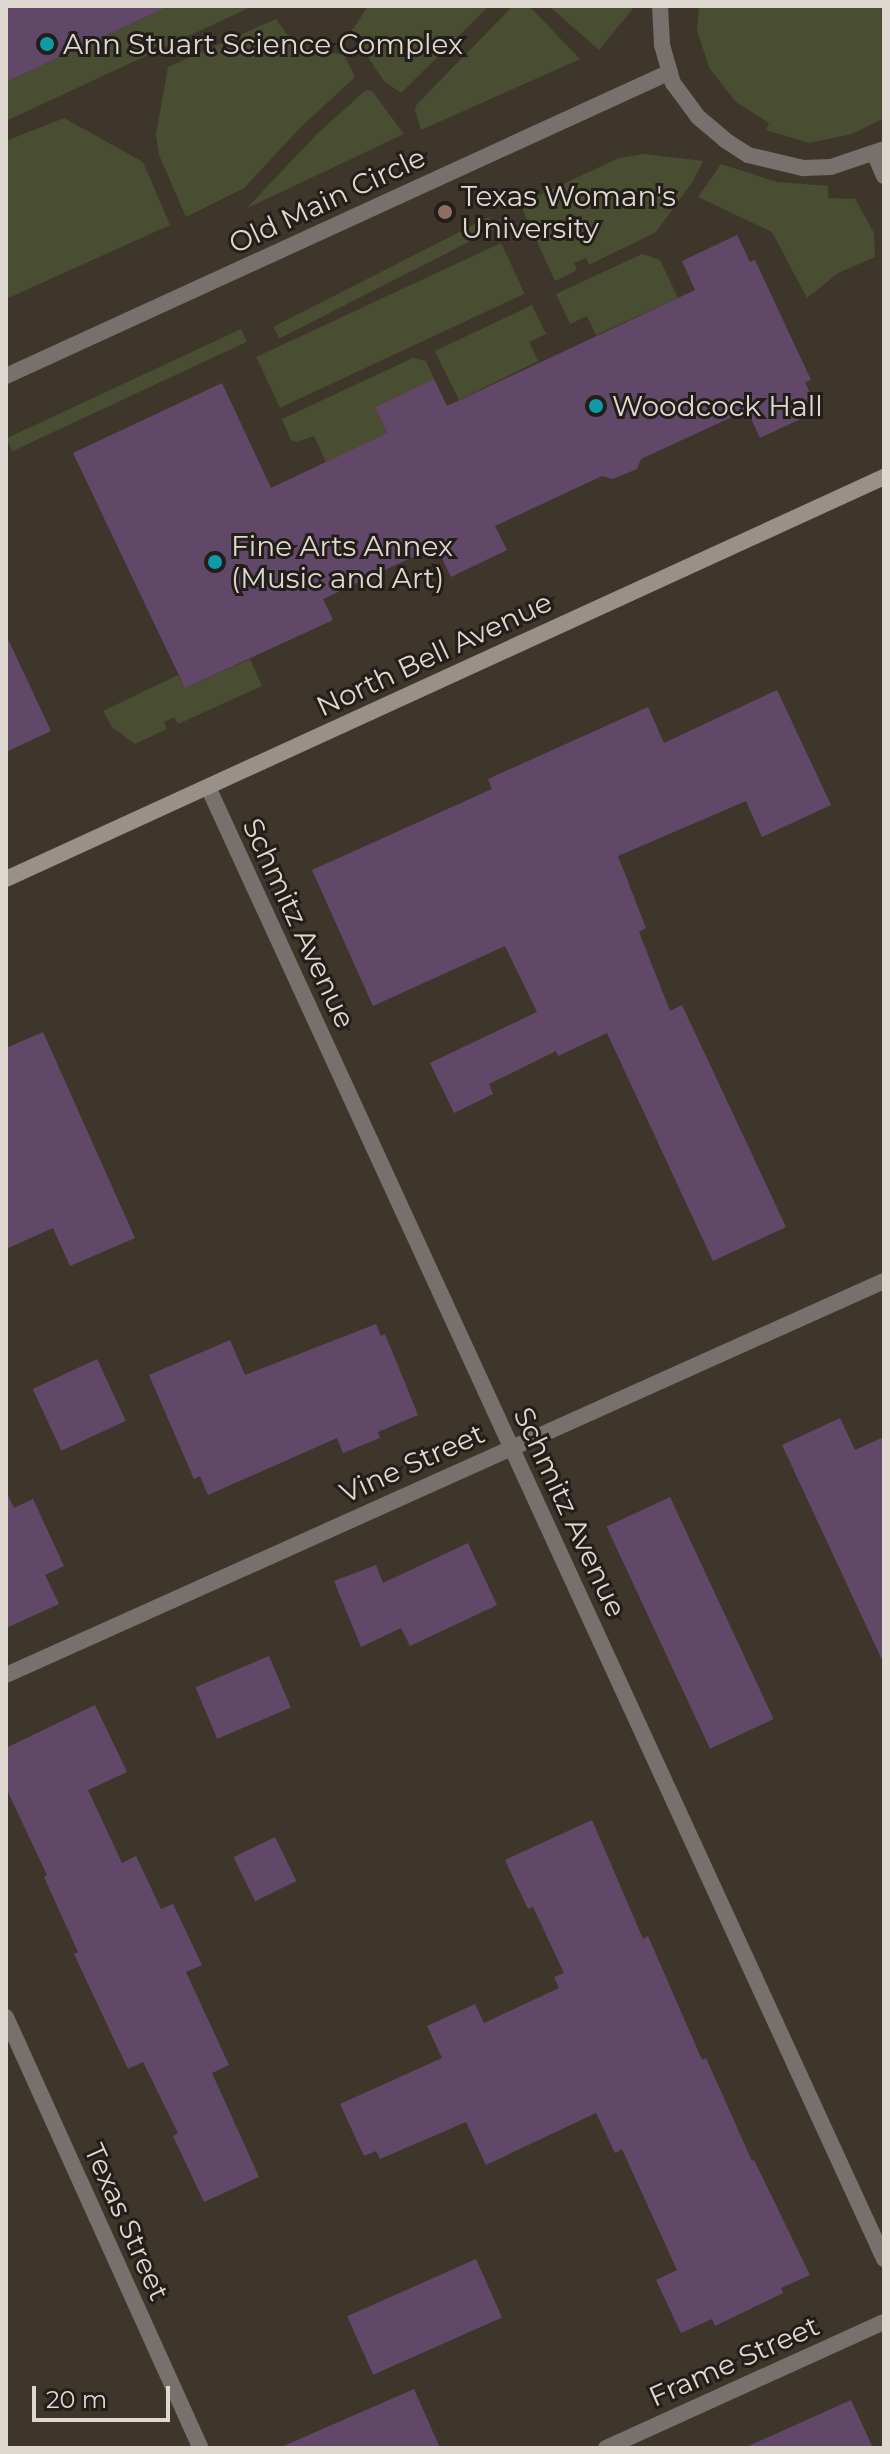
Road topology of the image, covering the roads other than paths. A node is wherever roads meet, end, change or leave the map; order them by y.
1 (660, 6) edge
2 (670, 72) junction
3 (879, 152) edge
4 (884, 176) edge
5 (6, 376) edge
6 (884, 477) edge
7 (208, 787) junction
8 (6, 879) edge
9 (884, 1281) edge
10 (511, 1447) junction
11 (6, 1675) edge
12 (6, 2017) edge
13 (884, 2259) edge
14 (884, 2322) edge
15 (201, 2448) edge
16 (606, 2448) edge

1 - 2 street
2 - 3 street
2 - 5 street, Old Main Circle
3 - 4 street
6 - 7 main road, North Bell Avenue
7 - 8 main road, North Bell Avenue
7 - 10 street, Schmitz Avenue
9 - 10 street, Vine Street
10 - 11 street, Vine Street
10 - 13 street, Schmitz Avenue
12 - 15 street, Texas Street
14 - 16 street, Frame Street

